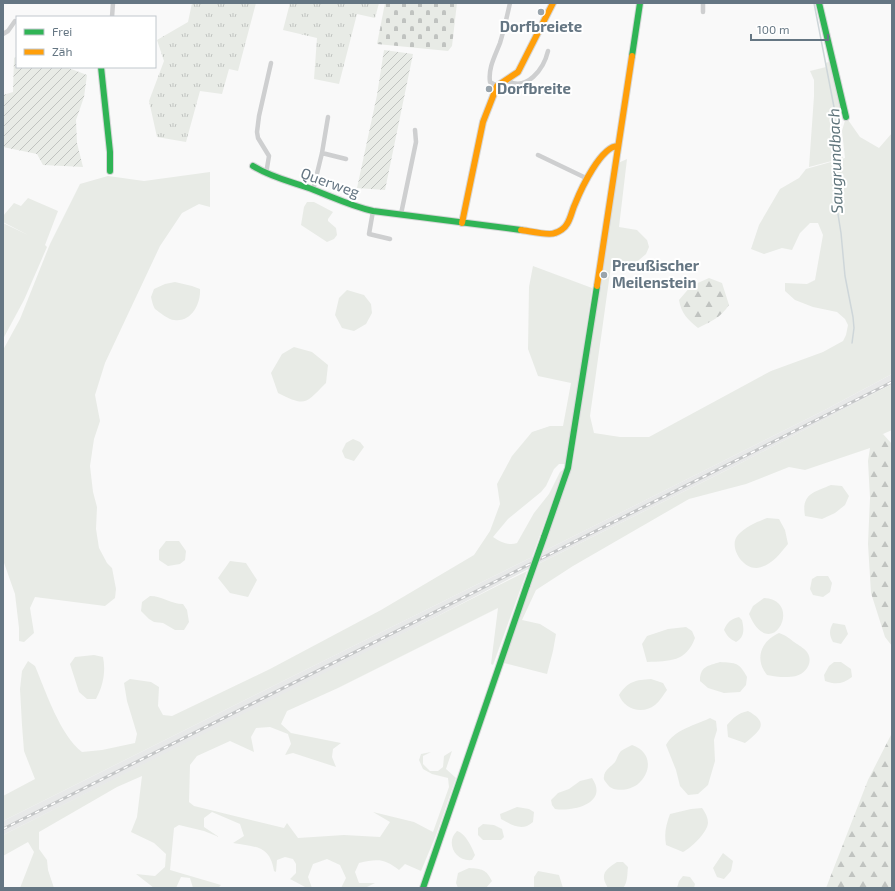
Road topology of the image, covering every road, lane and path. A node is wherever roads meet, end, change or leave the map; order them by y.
1 (113, 3) edge
2 (510, 3) edge
3 (553, 3) edge
4 (640, 3) edge
5 (703, 3) edge
6 (819, 3) edge
7 (703, 12) dead end
8 (112, 16) edge
9 (15, 21) dead end
10 (3, 34) edge
11 (548, 51) dead end
12 (271, 63) dead end
13 (101, 68) edge
14 (506, 80) junction
15 (497, 86) junction
16 (328, 117) dead end
17 (846, 117) dead end
18 (415, 130) dead end
19 (618, 146) junction
20 (322, 153) junction
21 (538, 155) dead end
22 (346, 158) dead end
23 (253, 166) dead end
24 (110, 171) dead end
25 (266, 174) junction
26 (588, 180) junction
27 (313, 190) junction
28 (373, 211) junction
29 (401, 214) junction
30 (462, 223) junction
31 (390, 239) dead end
32 (423, 888) edge

1 - 8 street
2 - 15 street
3 - 14 main road
4 - 19 main road
5 - 7 street
6 - 17 main road
9 - 10 street
11 - 14 street
12 - 25 street
13 - 24 main road
14 - 15 main road
15 - 30 main road
16 - 20 street
18 - 29 street
19 - 26 main road
19 - 32 main road, bridge
20 - 22 street
20 - 27 street
21 - 26 street
23 - 25 main road, Querweg
25 - 27 main road, Querweg
26 - 30 main road
27 - 28 main road, Querweg
28 - 29 main road, Querweg
28 - 31 street
29 - 30 main road

